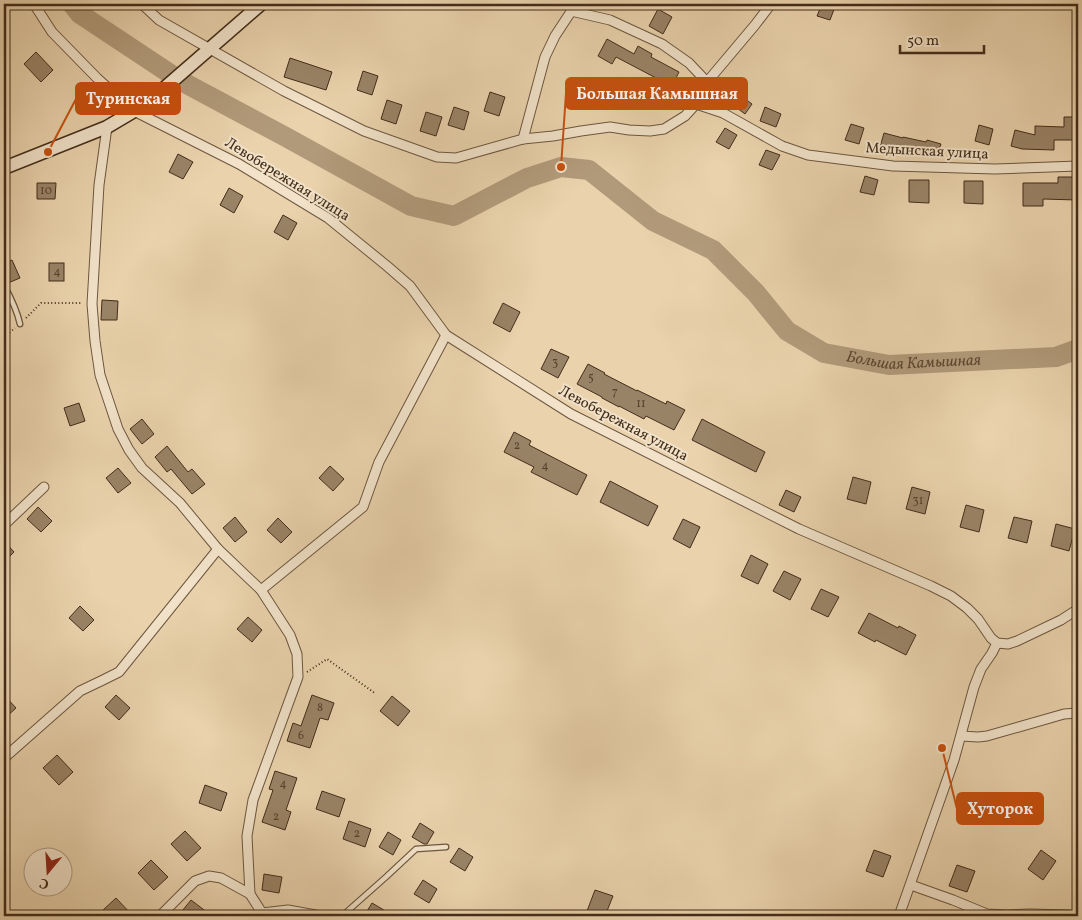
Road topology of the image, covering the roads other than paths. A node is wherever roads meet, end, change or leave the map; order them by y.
1 (34, 4) edge
2 (142, 4) edge
3 (262, 4) edge
4 (771, 4) edge
5 (574, 7) edge
6 (209, 49) junction
7 (707, 82) junction
8 (696, 104) junction
9 (134, 111) junction
10 (107, 127) junction
11 (523, 139) junction
12 (6, 164) edge
13 (1078, 166) edge
14 (4, 285) edge
15 (20, 324) road end
16 (446, 335) junction
17 (44, 487) dead end
18 (4, 524) edge
19 (218, 548) junction
20 (261, 590) junction
21 (1078, 609) edge
22 (997, 642) junction
23 (1078, 713) edge
24 (961, 736) junction
25 (4, 758) edge
26 (446, 847) dead end
27 (911, 885) junction
28 (250, 894) junction
29 (261, 915) edge
30 (160, 916) edge
31 (321, 916) edge
32 (342, 916) edge
33 (899, 916) edge
34 (1072, 916) edge

1 - 9 street, Левобережная улица
2 - 6 street
3 - 6 street
4 - 7 street
5 - 7 street
5 - 11 street
6 - 9 street
6 - 11 street
7 - 8 street
8 - 11 street
8 - 13 street, Медынская улица
9 - 10 street
9 - 16 street, Левобережная улица
10 - 12 street
10 - 19 street
14 - 15 lane
16 - 20 street
16 - 22 street, Левобережная улица
17 - 18 street
19 - 20 street
19 - 25 street
20 - 28 street
21 - 22 street
22 - 24 street
23 - 24 street
24 - 27 street
26 - 32 lane
27 - 33 street
27 - 34 street
28 - 29 street
28 - 30 street
29 - 31 street

